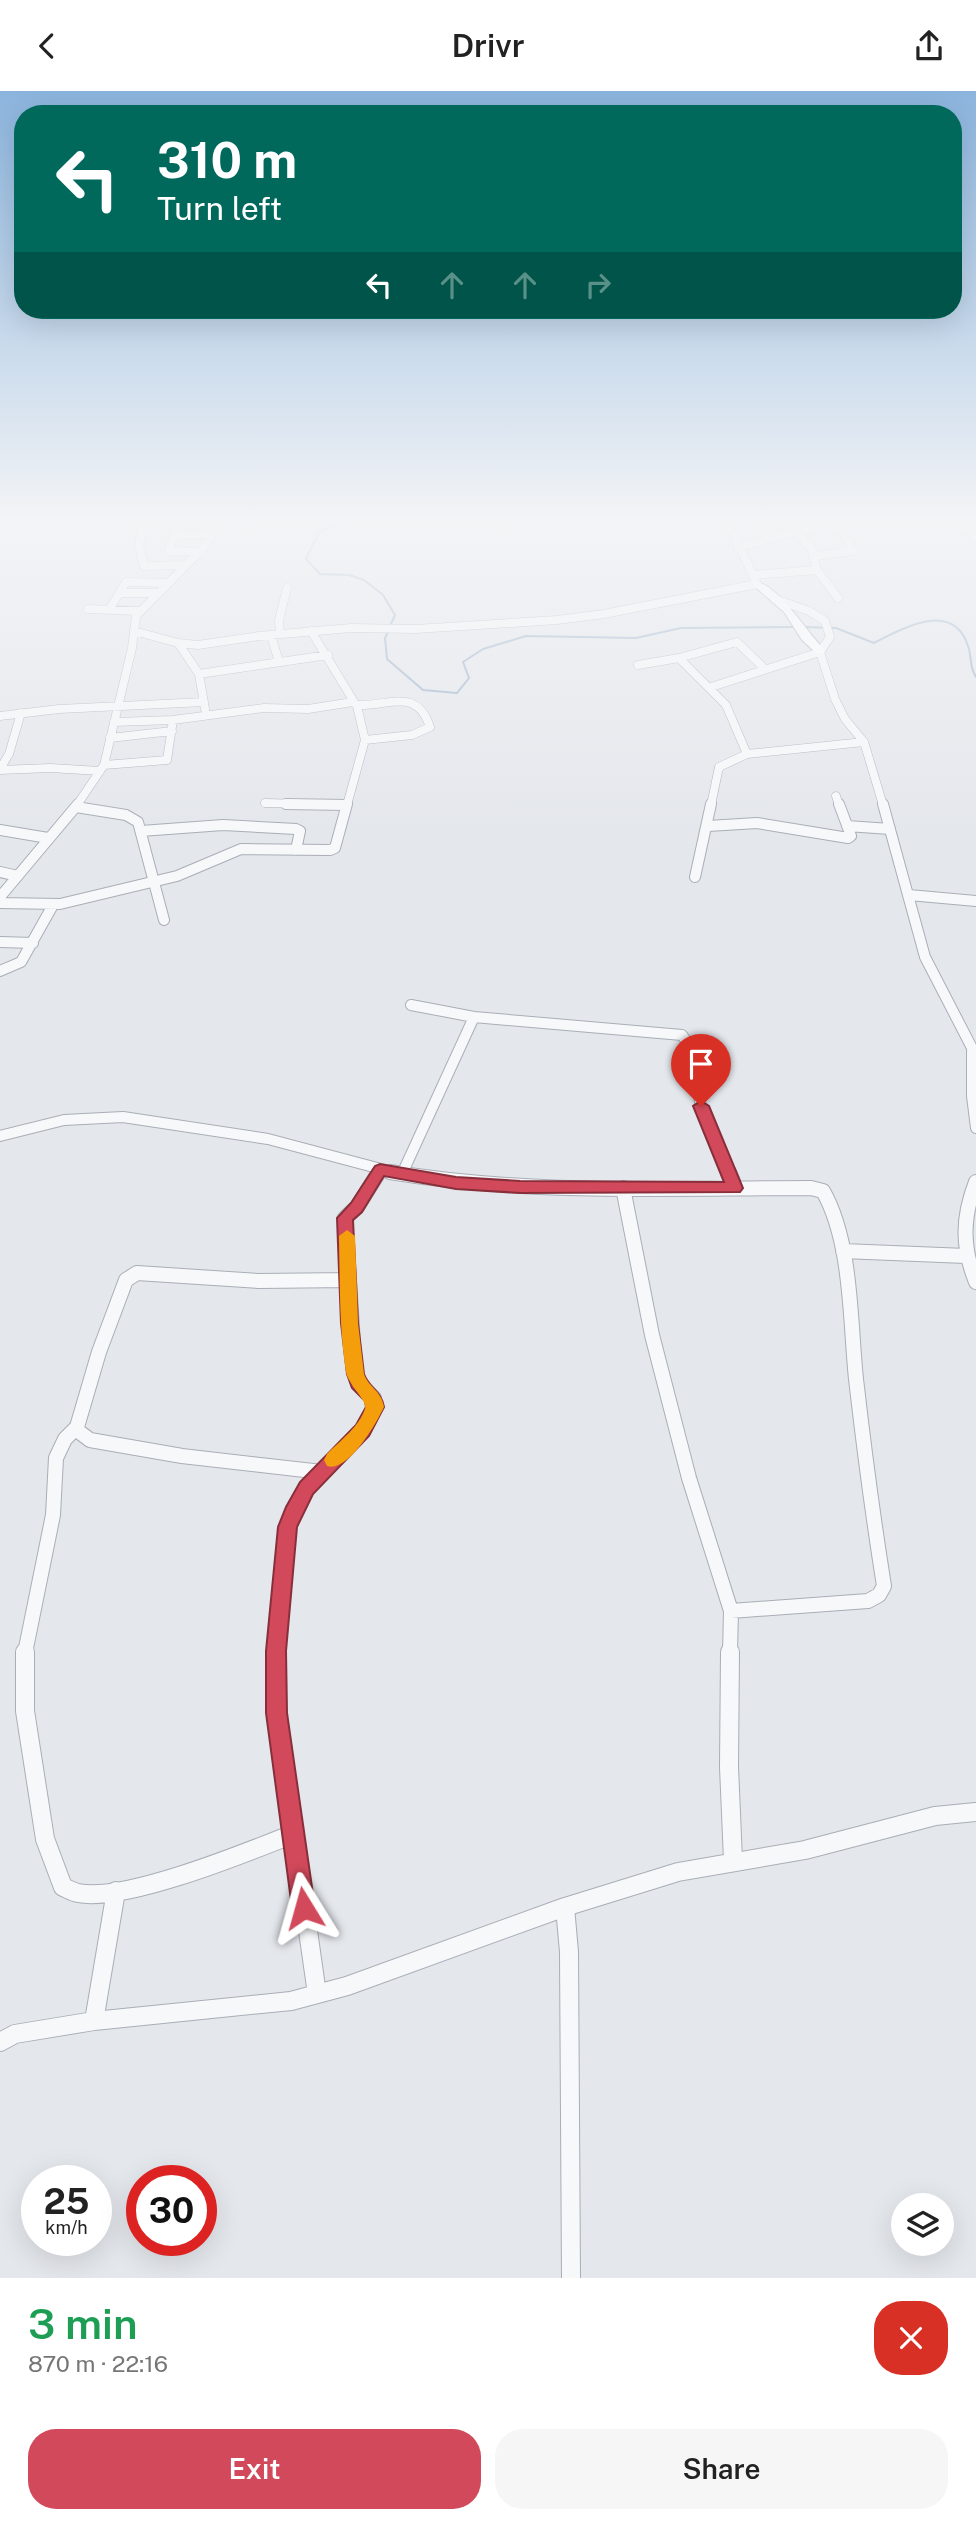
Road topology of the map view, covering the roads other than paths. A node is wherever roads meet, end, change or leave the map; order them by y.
1 (134, 624) edge
2 (278, 624) edge
3 (471, 624) edge
4 (797, 624) edge
5 (826, 624) edge
6 (379, 628) joint
7 (394, 629) joint
8 (134, 631) junction
9 (311, 631) junction
10 (276, 634) junction
11 (178, 643) junction
12 (820, 651) junction
13 (328, 655) junction
14 (679, 658) junction
15 (279, 662) junction
16 (638, 665) dead end
17 (764, 668) junction
18 (199, 674) junction
19 (711, 687) junction
20 (204, 702) junction
21 (355, 704) junction
22 (117, 706) junction
23 (21, 713) junction
24 (0, 716) edge
25 (205, 717) junction
26 (173, 720) junction
27 (114, 722) junction
28 (172, 731) junction
29 (110, 738) junction
30 (365, 740) junction
31 (864, 742) junction
32 (747, 754) junction
33 (102, 768) junction
34 (0, 769) edge
35 (836, 796) dead end
36 (265, 803) dead end
37 (346, 805) junction
38 (76, 807) junction
39 (708, 826) junction
40 (847, 826) junction
41 (890, 829) junction
42 (0, 830) edge
43 (141, 831) junction
44 (48, 838) junction
45 (296, 850) junction
46 (0, 872) edge
47 (18, 876) junction
48 (695, 877) dead end
49 (155, 882) junction
50 (909, 895) junction
51 (0, 897) edge
52 (976, 901) edge
53 (0, 903) edge
54 (53, 905) junction
55 (164, 921) dead end
56 (0, 942) edge
57 (33, 943) junction
58 (0, 971) edge
59 (411, 1005) dead end
60 (474, 1017) junction
61 (976, 1128) edge
62 (0, 1136) edge
63 (380, 1170) junction
64 (402, 1174) junction
65 (976, 1182) edge
66 (623, 1188) junction
67 (735, 1188) junction
68 (843, 1251) junction
69 (966, 1257) junction
70 (349, 1280) junction
71 (976, 1282) edge
72 (76, 1426) junction
73 (322, 1472) junction
74 (731, 1611) junction
75 (976, 1812) edge
76 (293, 1834) junction
77 (733, 1860) junction
78 (116, 1891) junction
79 (565, 1907) junction
80 (317, 1994) junction
81 (94, 2021) junction
82 (0, 2042) edge
83 (570, 2278) edge

1 - 8 street
2 - 10 street
3 - 7 street
4 - 12 main road
5 - 12 street
6 - 7 street
6 - 9 street
8 - 11 street
8 - 22 street
9 - 10 street
9 - 13 street
10 - 11 street
10 - 15 street
11 - 18 street
12 - 17 street
12 - 31 street
13 - 15 street
13 - 21 street
14 - 16 street
14 - 17 street
14 - 19 street
15 - 18 street
17 - 19 street
18 - 20 street
19 - 32 street
20 - 22 street
20 - 25 street
21 - 25 street
21 - 30 street
21 - 30 street
22 - 23 street
22 - 27 street
23 - 24 street
23 - 34 street
25 - 26 street
26 - 27 street
26 - 28 street
27 - 29 street
28 - 29 street
28 - 33 street
29 - 33 street
30 - 37 street
31 - 32 street
31 - 41 street
32 - 39 street
33 - 34 street
33 - 38 street
35 - 40 street
36 - 37 street
37 - 45 street
38 - 43 street
38 - 44 street
39 - 40 street
39 - 48 street
40 - 41 street
41 - 50 street
42 - 44 street
43 - 45 street
43 - 49 street
44 - 47 street
45 - 49 street
46 - 47 street
47 - 51 street
49 - 54 street
49 - 55 street
50 - 52 street
50 - 61 street
53 - 54 street
54 - 57 street
56 - 57 street
57 - 58 street
59 - 60 street
60 - 64 street
60 - 67 street
62 - 63 street
63 - 64 street
63 - 70 street
64 - 66 street
65 - 69 street
66 - 67 street
66 - 74 street
67 - 68 street
68 - 69 street
68 - 74 street
69 - 71 street
70 - 72 street
70 - 73 street
72 - 73 street
72 - 78 street
73 - 76 street
74 - 77 street
75 - 77 street
76 - 78 street
76 - 80 street
77 - 79 street
78 - 81 street
79 - 80 street
79 - 83 street
80 - 81 street
81 - 82 street

